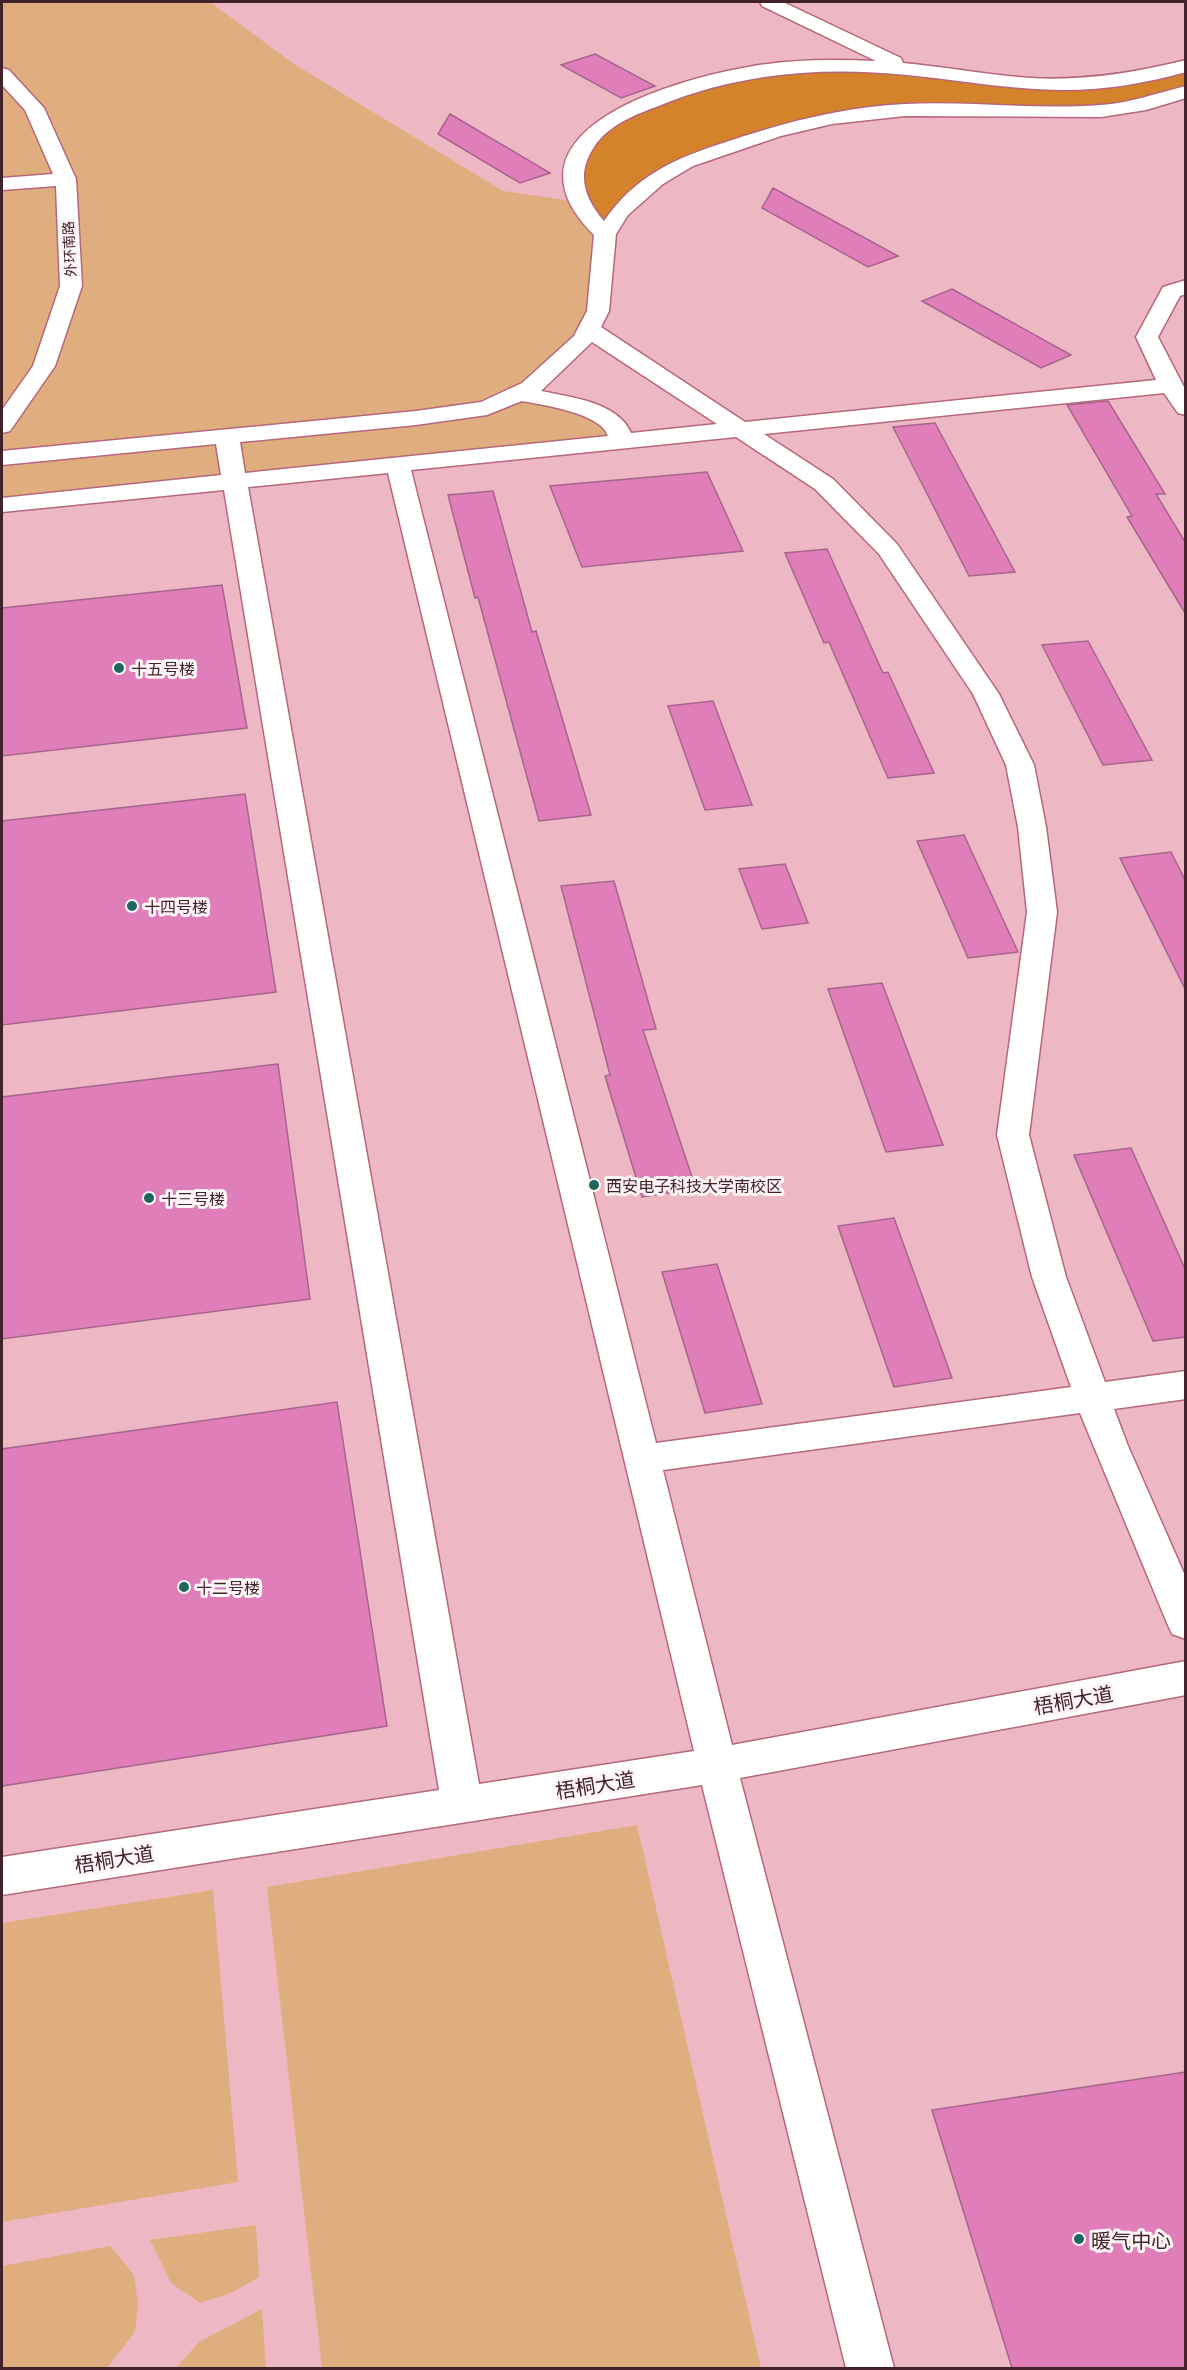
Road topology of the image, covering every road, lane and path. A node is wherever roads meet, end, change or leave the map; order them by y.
1 (769, 2) edge
2 (1185, 66) edge
3 (908, 69) junction
4 (2, 74) edge
5 (1185, 92) edge
6 (66, 179) junction
7 (2, 184) edge
8 (605, 234) junction
9 (1185, 286) edge
10 (588, 329) junction
11 (1170, 385) junction
12 (519, 393) junction
13 (1185, 408) edge
14 (2, 426) edge
15 (741, 428) junction
16 (227, 437) junction
17 (621, 440) junction
18 (2, 458) edge
19 (398, 465) junction
20 (233, 481) junction
21 (2, 505) edge
22 (1185, 1385) edge
23 (1093, 1398) junction
24 (641, 1459) junction
25 (1185, 1623) edge
26 (1185, 1678) edge
27 (717, 1765) junction
28 (462, 1804) junction
29 (2, 1876) edge
30 (870, 2368) edge

1 - 3 street
2 - 3 street
3 - 8 street
4 - 6 street, 外环南路
5 - 8 street
6 - 7 street
6 - 14 street, 外环南路
8 - 10 street
9 - 11 street
10 - 12 street
10 - 15 street
11 - 13 street
11 - 15 street
12 - 16 street
12 - 17 street
15 - 17 street
15 - 23 street
16 - 18 street
16 - 20 street
17 - 19 street
19 - 20 street
19 - 24 street
20 - 21 street
20 - 28 street
22 - 23 street
23 - 24 street
23 - 25 street
24 - 27 street
26 - 27 street, 梧桐大道
27 - 28 street, 梧桐大道
27 - 30 street
28 - 29 street, 梧桐大道

